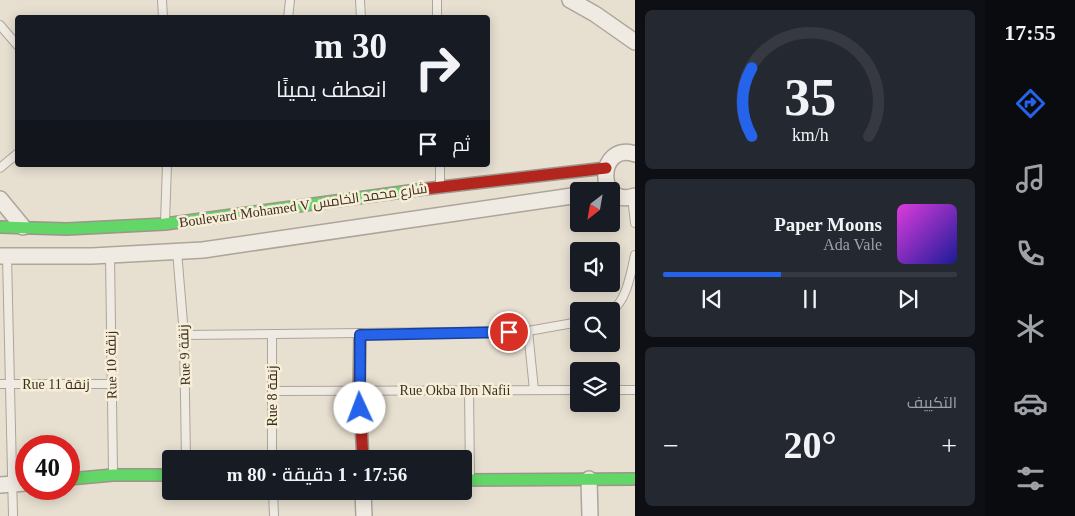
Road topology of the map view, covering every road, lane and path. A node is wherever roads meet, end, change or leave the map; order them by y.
1 (162, 0) edge
2 (290, 0) edge
3 (360, 0) edge
4 (437, 0) edge
5 (570, 0) edge
6 (163, 15) edge
7 (288, 15) edge
8 (361, 15) edge
9 (437, 15) edge
10 (0, 25) edge
11 (15, 42) edge
12 (635, 42) edge
13 (634, 150) edge
14 (15, 156) edge
15 (167, 167) edge
16 (440, 167) edge
17 (0, 168) edge
18 (606, 168) junction
19 (606, 182) edge
20 (440, 186) junction
21 (570, 196) edge
22 (620, 196) edge
23 (634, 197) edge
24 (0, 199) edge
25 (635, 223) edge
26 (165, 224) junction
27 (23, 227) junction
28 (0, 228) edge
29 (177, 251) junction
30 (110, 255) junction
31 (635, 255) edge
32 (4, 256) edge
33 (620, 302) edge
34 (570, 324) edge
35 (528, 331) junction
36 (272, 334) junction
37 (184, 335) junction
38 (360, 335) junction
39 (0, 384) edge
40 (10, 384) junction
41 (112, 384) junction
42 (359, 390) junction
43 (469, 390) junction
44 (534, 390) junction
45 (570, 390) edge
46 (620, 390) edge
47 (635, 390) edge
48 (272, 391) junction
49 (186, 450) edge
50 (272, 450) edge
51 (362, 450) edge
52 (468, 450) edge
53 (113, 475) junction
54 (162, 475) edge
55 (80, 478) edge
56 (589, 479) junction
57 (635, 479) edge
58 (472, 480) edge
59 (13, 484) edge
60 (273, 500) edge
61 (364, 500) edge
62 (13, 516) edge
63 (274, 516) edge
64 (364, 516) edge
65 (590, 516) edge

1 - 6 lane
2 - 7 lane
3 - 8 lane
4 - 9 lane
5 - 12 street
10 - 11 lane
13 - 18 street
14 - 17 lane
15 - 26 lane
16 - 20 lane
18 - 19 street
18 - 20 street, Boulevard Mohamed V شارع محمد الخامس
20 - 26 street, Boulevard Mohamed V شارع محمد الخامس
21 - 29 street, Boulevard Mohamed V شارع محمد الخامس
22 - 23 street
23 - 25 lane
24 - 27 street
26 - 27 street, Boulevard Mohamed V شارع محمد الخامس
27 - 28 street, Boulevard Mohamed V شارع محمد الخامس
29 - 30 street, Boulevard Mohamed V شارع محمد الخامس
29 - 37 lane, Rue 9 زنقة
30 - 32 street, Boulevard Mohamed V شارع محمد الخامس
30 - 41 lane, Rue 10 زنقة
31 - 33 lane
32 - 40 lane
34 - 35 lane
35 - 38 lane
35 - 44 lane
36 - 37 lane
36 - 38 lane
36 - 48 lane, Rue 8 زنقة
37 - 49 lane, Rue 9 زنقة
38 - 42 street
39 - 40 lane, Rue 11 زنقة
40 - 41 lane, Rue 11 زنقة
40 - 59 lane
41 - 53 lane, Rue 10 زنقة
42 - 43 lane, Rue Okba Ibn Nafii
42 - 48 lane, Rue Okba Ibn Nafii
42 - 51 street
43 - 44 lane, Rue Okba Ibn Nafii
43 - 52 lane
44 - 45 lane, Rue Okba Ibn Nafii
46 - 47 lane
48 - 50 lane, Rue 8 زنقة
53 - 54 street
53 - 55 street
56 - 57 street
56 - 58 street
56 - 65 street
59 - 62 lane
60 - 63 lane
61 - 64 street

